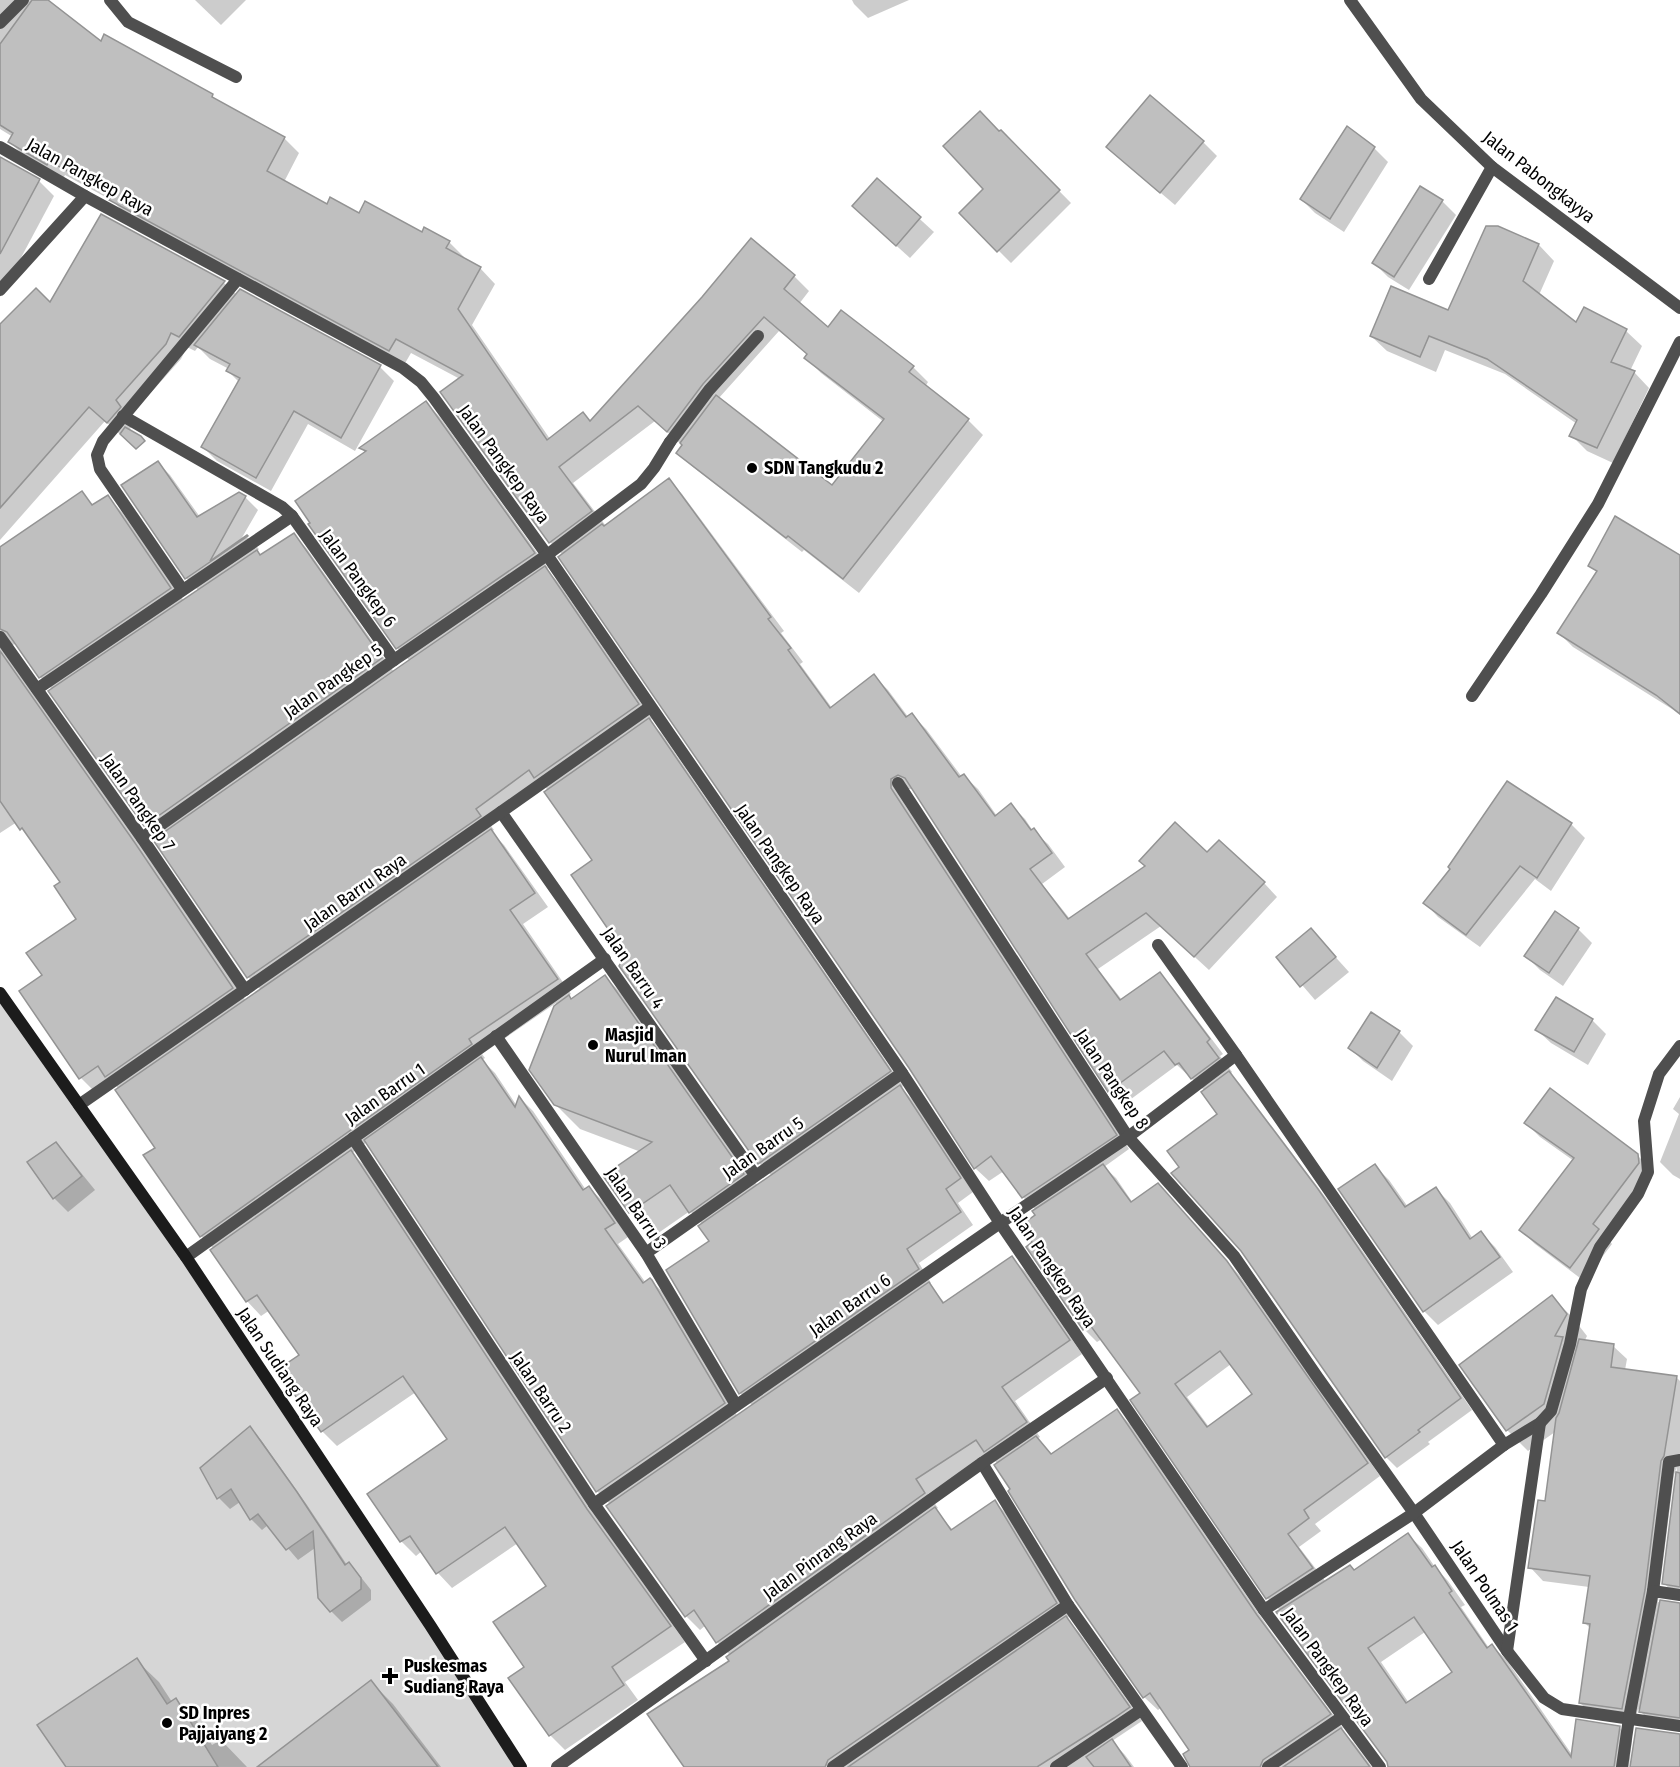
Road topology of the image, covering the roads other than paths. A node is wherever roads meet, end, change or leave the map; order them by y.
1 (23, 0) edge
2 (110, 0) edge
3 (1350, 0) edge
4 (0, 23) edge
5 (236, 77) dead end
6 (0, 147) edge
7 (1492, 167) junction
8 (85, 196) junction
9 (238, 279) junction
10 (1429, 279) dead end
11 (0, 290) edge
12 (1680, 308) edge
13 (758, 336) dead end
14 (1680, 342) edge
15 (123, 416) junction
16 (292, 516) junction
17 (547, 555) junction
18 (182, 589) junction
19 (0, 637) edge
20 (394, 660) junction
21 (37, 689) junction
22 (1472, 696) dead end
23 (650, 706) junction
24 (898, 783) dead end
25 (501, 812) junction
26 (142, 838) junction
27 (1158, 945) dead end
28 (605, 959) junction
29 (245, 990) junction
30 (0, 993) edge
31 (496, 1036) junction
32 (1680, 1046) edge
33 (1236, 1055) junction
34 (902, 1072) junction
35 (79, 1105) junction
36 (1128, 1137) junction
37 (353, 1138) junction
38 (755, 1175) junction
39 (1000, 1223) junction
40 (646, 1253) junction
41 (186, 1257) junction
42 (1107, 1378) junction
43 (1318, 1378) joint
44 (736, 1405) junction
45 (1540, 1423) junction
46 (1504, 1445) junction
47 (1680, 1460) edge
48 (982, 1463) junction
49 (594, 1504) junction
50 (1414, 1514) junction
51 (1653, 1591) junction
52 (1680, 1595) edge
53 (1068, 1605) junction
54 (1264, 1610) junction
55 (1507, 1651) junction
56 (706, 1661) junction
57 (1141, 1710) junction
58 (1342, 1717) junction
59 (1629, 1718) junction
60 (1680, 1726) edge
61 (521, 1767) edge
62 (557, 1767) edge
63 (832, 1767) edge
64 (1056, 1767) edge
65 (1182, 1767) edge
66 (1268, 1767) edge
67 (1380, 1767) edge
68 (1623, 1767) edge

1 - 4 street
2 - 5 street
3 - 7 street, Jalan Pabongkayya
6 - 8 street, Jalan Pangkep Raya
7 - 10 street
7 - 12 street, Jalan Pabongkayya
8 - 9 street, Jalan Pangkep Raya
8 - 11 street
9 - 15 street
9 - 17 street, Jalan Pangkep Raya
13 - 17 street
14 - 22 street
15 - 16 street, Jalan Pangkep 6
15 - 18 street
16 - 18 street
16 - 20 street, Jalan Pangkep 6
17 - 20 street, Jalan Pangkep 5
17 - 23 street, Jalan Pangkep Raya
18 - 21 street
19 - 21 street, Jalan Pangkep 7
20 - 26 street, Jalan Pangkep 5
21 - 26 street, Jalan Pangkep 7
23 - 25 street, Jalan Barru Raya
23 - 34 street, Jalan Pangkep Raya
24 - 36 street, Jalan Pangkep 8
25 - 28 street, Jalan Barru 4
25 - 29 street, Jalan Barru Raya
26 - 29 street, Jalan Pangkep 7
27 - 33 street
28 - 31 street, Jalan Barru 1
28 - 38 street, Jalan Barru 4
29 - 35 street, Jalan Barru Raya
30 - 35 street, Jalan Sudiang Raya
31 - 37 street, Jalan Barru 1
31 - 40 street, Jalan Barru 3
32 - 45 street
33 - 36 street, Jalan Barru 6
33 - 46 street
34 - 38 street, Jalan Barru 5
34 - 39 street, Jalan Pangkep Raya
35 - 41 street, Jalan Sudiang Raya
36 - 39 street, Jalan Barru 6
36 - 43 street, Jalan Pangkep 8
37 - 41 street, Jalan Barru 1
37 - 49 street, Jalan Barru 2
38 - 40 street, Jalan Barru 5
39 - 42 street, Jalan Pangkep Raya
39 - 44 street, Jalan Barru 6
40 - 44 street, Jalan Barru 3
41 - 61 street, Jalan Sudiang Raya
42 - 48 street, Jalan Pinrang Raya
42 - 54 street, Jalan Pangkep Raya
43 - 50 street, Jalan Polmas 1
44 - 49 street, Jalan Barru 6
45 - 46 street
45 - 55 street
46 - 50 street
47 - 51 street
48 - 53 street
48 - 56 street, Jalan Pinrang Raya
49 - 56 street, Jalan Barru 2
50 - 54 street
50 - 55 street, Jalan Polmas 1
51 - 52 street
51 - 59 street
53 - 57 street
53 - 63 street
54 - 58 street, Jalan Pangkep Raya
55 - 59 street, Jalan Polmas 1
56 - 62 street, Jalan Pinrang Raya
57 - 64 street
57 - 65 street
58 - 66 street
58 - 67 street, Jalan Pangkep Raya
59 - 60 street, Jalan Polmas 1
59 - 68 street

